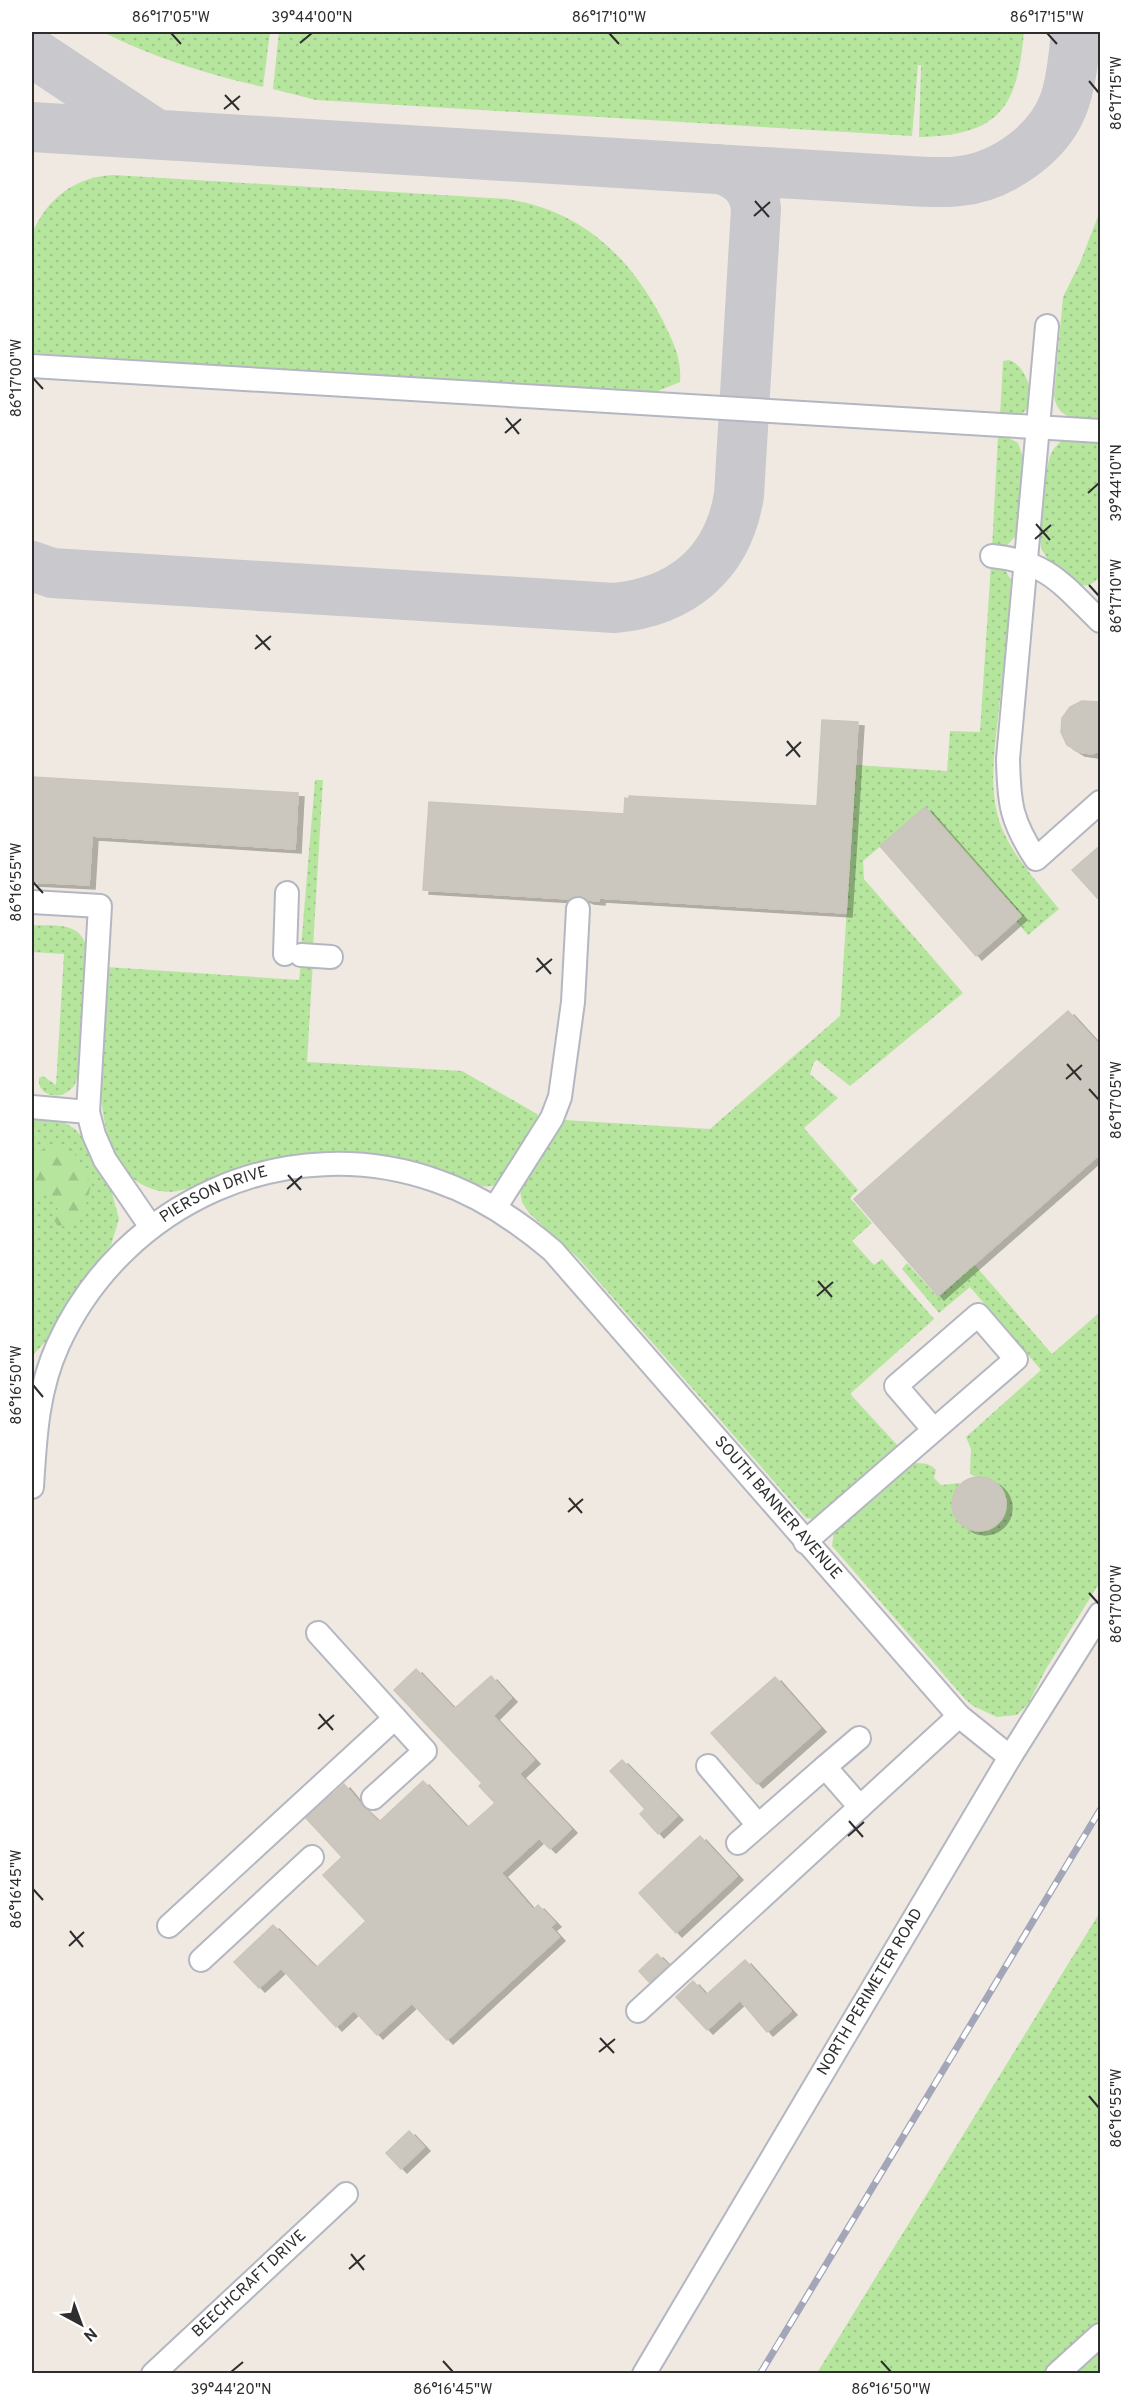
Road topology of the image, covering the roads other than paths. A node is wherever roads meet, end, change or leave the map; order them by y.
1 (1047, 326) dead end
2 (32, 366) edge
3 (1038, 429) junction
4 (1101, 431) edge
5 (992, 556) dead end
6 (1027, 563) junction
7 (1101, 621) edge
8 (1101, 802) edge
9 (287, 893) dead end
10 (32, 902) edge
11 (578, 909) dead end
12 (331, 957) dead end
13 (32, 1107) edge
14 (88, 1112) junction
15 (495, 1208) junction
16 (151, 1227) junction
17 (553, 1251) joint
18 (37, 1391) edge
19 (934, 1430) junction
20 (32, 1487) edge
21 (806, 1542) junction
22 (1101, 1614) edge
23 (318, 1634) dead end
24 (958, 1716) junction
25 (395, 1718) junction
26 (859, 1738) dead end
27 (1010, 1757) junction
28 (708, 1766) dead end
29 (825, 1767) junction
30 (373, 1798) dead end
31 (861, 1808) junction
32 (758, 1825) junction
33 (738, 1843) dead end
34 (312, 1857) dead end
35 (170, 1926) dead end
36 (201, 1960) dead end
37 (638, 2011) dead end
38 (346, 2194) dead end
39 (1101, 2335) edge
40 (153, 2373) edge
41 (644, 2373) edge
42 (1057, 2373) edge

1 - 3 street
2 - 3 street
3 - 4 street
3 - 6 street
5 - 6 street
6 - 7 street
6 - 8 street
9 - 12 street
10 - 14 street
11 - 15 street
13 - 14 street
14 - 16 street
15 - 16 street, PIERSON DRIVE
15 - 17 street, PIERSON DRIVE
16 - 18 street, PIERSON DRIVE
17 - 21 street, SOUTH BANNER AVENUE
18 - 20 street, PIERSON DRIVE
19 - 19 street
19 - 21 street
21 - 24 street, SOUTH BANNER AVENUE
22 - 27 street, NORTH PERIMETER ROAD
23 - 25 street
24 - 27 street, SOUTH BANNER AVENUE
24 - 31 street
25 - 30 street
25 - 35 street
26 - 29 street
27 - 41 street, NORTH PERIMETER ROAD
28 - 32 street
29 - 31 street
29 - 32 street
31 - 37 street
32 - 33 street
34 - 36 street
38 - 40 street, BEECHCRAFT DRIVE
39 - 42 street

